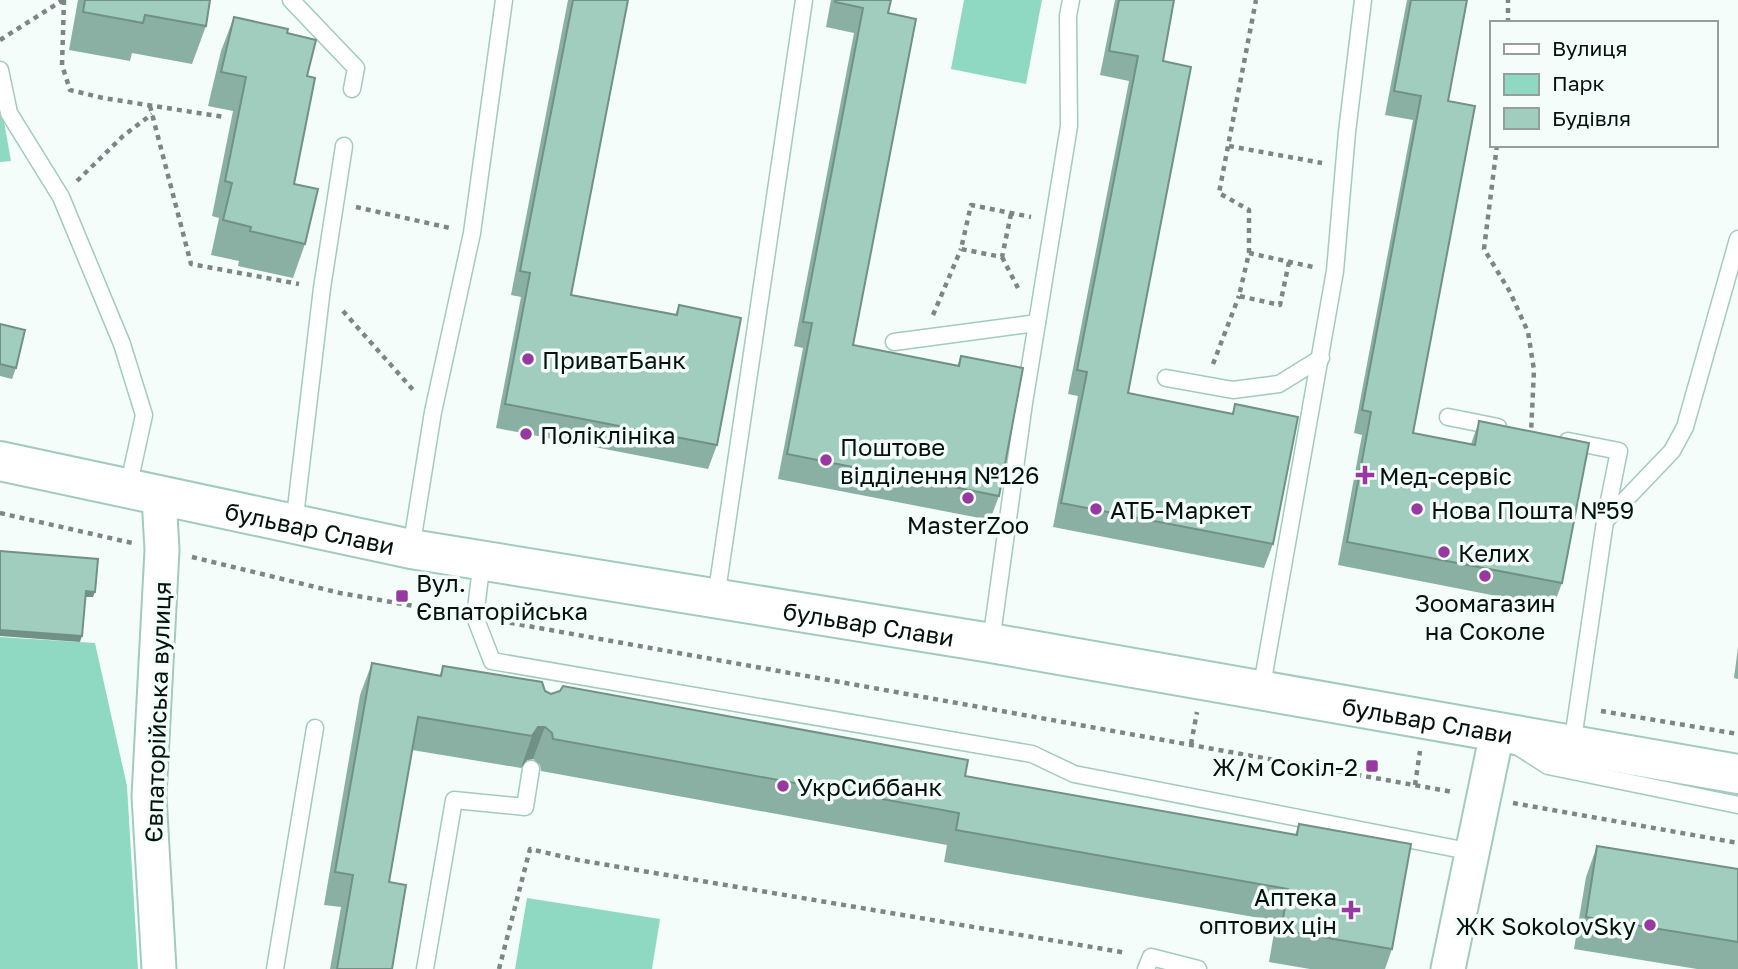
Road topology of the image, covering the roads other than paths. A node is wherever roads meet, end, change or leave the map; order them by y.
1 (291, 0) edge
2 (504, 0) edge
3 (804, 0) edge
4 (1071, 0) edge
5 (1363, 0) edge
6 (0, 70) edge
7 (352, 89) dead end
8 (344, 146) dead end
9 (1738, 239) edge
10 (1731, 292) edge
11 (1037, 323) junction
12 (894, 342) dead end
13 (1321, 358) junction
14 (1166, 377) dead end
15 (1448, 417) dead end
16 (1531, 433) edge
17 (1556, 438) edge
18 (0, 461) edge
19 (143, 492) junction
20 (1605, 521) junction
21 (294, 525) junction
22 (411, 549) junction
23 (482, 560) junction
24 (716, 598) junction
25 (991, 643) junction
26 (1261, 691) junction
27 (315, 728) dead end
28 (1497, 733) junction
29 (1572, 746) junction
30 (531, 769) edge
31 (1738, 774) edge
32 (1738, 804) edge
33 (1473, 852) junction
34 (1148, 963) edge
35 (159, 969) edge
36 (275, 969) edge
37 (425, 969) edge
38 (1198, 969) edge
39 (1448, 969) edge

1 - 7 lane
2 - 22 lane
3 - 24 lane
4 - 11 lane
5 - 13 lane
6 - 19 lane
8 - 21 lane
9 - 10 lane
10 - 20 lane
11 - 12 lane
11 - 25 lane
13 - 14 lane
13 - 26 lane
15 - 16 lane
17 - 20 lane
18 - 19 street, бульвар Слави
19 - 21 street, бульвар Слави
19 - 35 street, Євпаторійська вулиця
20 - 29 lane
21 - 22 street, бульвар Слави
22 - 23 street, бульвар Слави
23 - 24 street, бульвар Слави
23 - 33 lane
24 - 25 street, бульвар Слави
25 - 26 street, бульвар Слави
26 - 28 street, бульвар Слави
27 - 36 lane
28 - 29 street, бульвар Слави
28 - 32 lane
28 - 33 street
29 - 31 street, бульвар Слави
30 - 37 lane
33 - 39 street
34 - 38 lane

